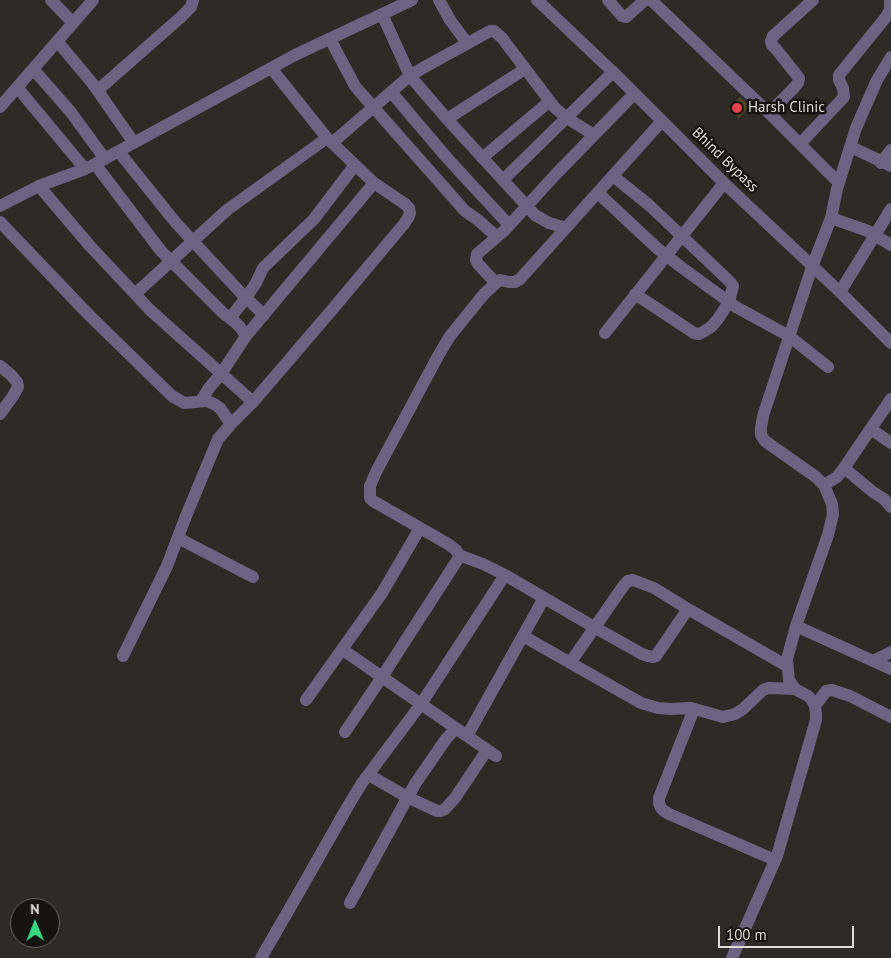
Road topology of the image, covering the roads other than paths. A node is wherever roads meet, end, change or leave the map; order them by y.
1 (51, 0) edge
2 (93, 0) edge
3 (194, 0) edge
4 (439, 0) edge
5 (537, 0) edge
6 (608, 0) edge
7 (645, 0) edge
8 (651, 0) edge
9 (813, 0) edge
10 (890, 0) edge
11 (405, 1) edge
12 (382, 14) junction
13 (73, 23) junction
14 (330, 39) junction
15 (57, 41) junction
16 (467, 43) junction
17 (891, 57) edge
18 (271, 68) junction
19 (33, 69) junction
20 (525, 69) junction
21 (613, 72) junction
22 (410, 76) junction
23 (18, 87) junction
24 (98, 90) junction
25 (391, 92) junction
26 (634, 94) junction
27 (550, 101) junction
28 (0, 107) edge
29 (374, 108) junction
30 (769, 113) junction
31 (567, 118) junction
32 (447, 120) junction
33 (662, 121) junction
34 (594, 135) junction
35 (330, 140) junction
36 (134, 143) junction
37 (800, 144) junction
38 (851, 147) junction
39 (891, 150) edge
40 (119, 152) junction
41 (482, 158) junction
42 (95, 164) junction
43 (886, 164) edge
44 (356, 165) junction
45 (613, 176) junction
46 (503, 180) junction
47 (374, 183) junction
48 (724, 183) junction
49 (839, 183) junction
50 (39, 186) junction
51 (598, 193) junction
52 (526, 205) junction
53 (0, 206) edge
54 (889, 216) edge
55 (831, 218) junction
56 (0, 222) edge
57 (509, 225) junction
58 (566, 228) junction
59 (875, 235) junction
60 (681, 236) junction
61 (497, 237) junction
62 (193, 241) junction
63 (891, 245) edge
64 (666, 255) junction
65 (171, 261) junction
66 (812, 267) junction
67 (496, 283) junction
68 (840, 292) junction
69 (134, 294) junction
70 (635, 294) junction
71 (246, 298) junction
72 (729, 302) junction
73 (264, 315) junction
74 (230, 318) junction
75 (604, 333) dead end
76 (246, 336) junction
77 (789, 336) junction
78 (891, 343) edge
79 (0, 366) edge
80 (828, 367) dead end
81 (221, 374) junction
82 (891, 399) edge
83 (202, 401) junction
84 (253, 402) junction
85 (0, 414) edge
86 (231, 424) junction
87 (871, 429) junction
88 (891, 443) edge
89 (844, 468) junction
90 (824, 485) junction
91 (891, 507) edge
92 (420, 528) junction
93 (178, 538) junction
94 (459, 555) junction
95 (505, 575) junction
96 (253, 577) dead end
97 (544, 598) junction
98 (688, 609) junction
99 (796, 626) junction
100 (594, 627) junction
101 (523, 636) junction
102 (343, 650) junction
103 (891, 652) edge
104 (123, 656) dead end
105 (873, 661) junction
106 (570, 663) junction
107 (787, 666) junction
108 (891, 669) edge
109 (382, 677) junction
110 (795, 689) junction
111 (306, 700) dead end
112 (421, 704) junction
113 (815, 706) junction
114 (694, 709) junction
115 (891, 717) edge
116 (456, 728) junction
117 (344, 732) dead end
118 (467, 736) junction
119 (369, 774) junction
120 (407, 798) junction
121 (776, 860) junction
122 (350, 903) dead end
123 (261, 958) edge
124 (732, 958) edge

1 - 13 street
2 - 13 street
3 - 24 street
4 - 16 street
5 - 21 street, Bhind Bypass
6 - 7 street
8 - 30 street
9 - 30 street
10 - 37 street
11 - 12 street
12 - 14 street
12 - 22 street
13 - 15 street
14 - 18 street
14 - 29 street
15 - 19 street
15 - 24 street
16 - 20 street
16 - 22 street
17 - 38 street
18 - 35 street
18 - 36 street
19 - 23 street
19 - 42 street
20 - 27 street
20 - 32 street
21 - 26 street, Bhind Bypass
21 - 31 street
22 - 25 street
22 - 32 street
23 - 28 street
23 - 42 street
24 - 36 street
25 - 29 street
25 - 57 street
26 - 33 street, Bhind Bypass
26 - 34 street
27 - 31 street
27 - 41 street
29 - 35 street
29 - 61 street
30 - 37 street
31 - 34 street
31 - 46 street
32 - 41 street
33 - 45 street
33 - 48 street, Bhind Bypass
34 - 52 street
35 - 44 street
35 - 62 street
36 - 40 street
37 - 49 street
38 - 43 street
38 - 49 street
39 - 43 street
40 - 42 street
40 - 62 street
41 - 46 street
42 - 50 street
42 - 65 street
44 - 47 street
44 - 71 street
45 - 51 street
45 - 60 street
46 - 52 street
47 - 73 street
47 - 84 street
48 - 60 street
48 - 66 street, Bhind Bypass
49 - 55 street
50 - 53 street
50 - 69 street
51 - 58 street
51 - 64 street
52 - 57 street
52 - 58 street
54 - 59 street
55 - 59 street
55 - 66 street
56 - 83 street
57 - 61 street
58 - 67 street
59 - 63 street
59 - 68 street
60 - 64 street
60 - 72 street
61 - 67 street
62 - 65 street
62 - 71 street
64 - 70 street
64 - 72 street
65 - 69 street
65 - 74 street
66 - 68 street, Bhind Bypass
66 - 77 street
67 - 92 street
68 - 78 street, Bhind Bypass
69 - 81 street
70 - 72 street
70 - 75 street
71 - 73 street
71 - 74 street
72 - 77 street
73 - 76 street
74 - 76 street
76 - 81 street
77 - 80 street
77 - 90 street
79 - 85 street
81 - 83 street
81 - 84 street
82 - 87 street
83 - 86 street
84 - 86 street
86 - 93 street
87 - 88 street
87 - 89 street
89 - 90 street
89 - 91 street
90 - 99 street
92 - 94 street
92 - 102 street
93 - 96 street
93 - 104 street
94 - 95 street
94 - 109 street
95 - 97 street
95 - 112 street
97 - 100 street
97 - 101 street
98 - 100 street
98 - 100 street
98 - 107 street
99 - 105 street
99 - 107 street
100 - 106 street
101 - 106 street
101 - 118 street
102 - 109 street
102 - 111 street
103 - 105 street
105 - 108 street
106 - 114 street
107 - 110 street
109 - 112 street
109 - 117 street
110 - 113 street
110 - 114 street
112 - 116 street
112 - 119 street
113 - 115 street
113 - 121 street
114 - 121 street
116 - 118 street
116 - 120 street
118 - 120 street
119 - 120 street
119 - 123 street
120 - 122 street
121 - 124 street

